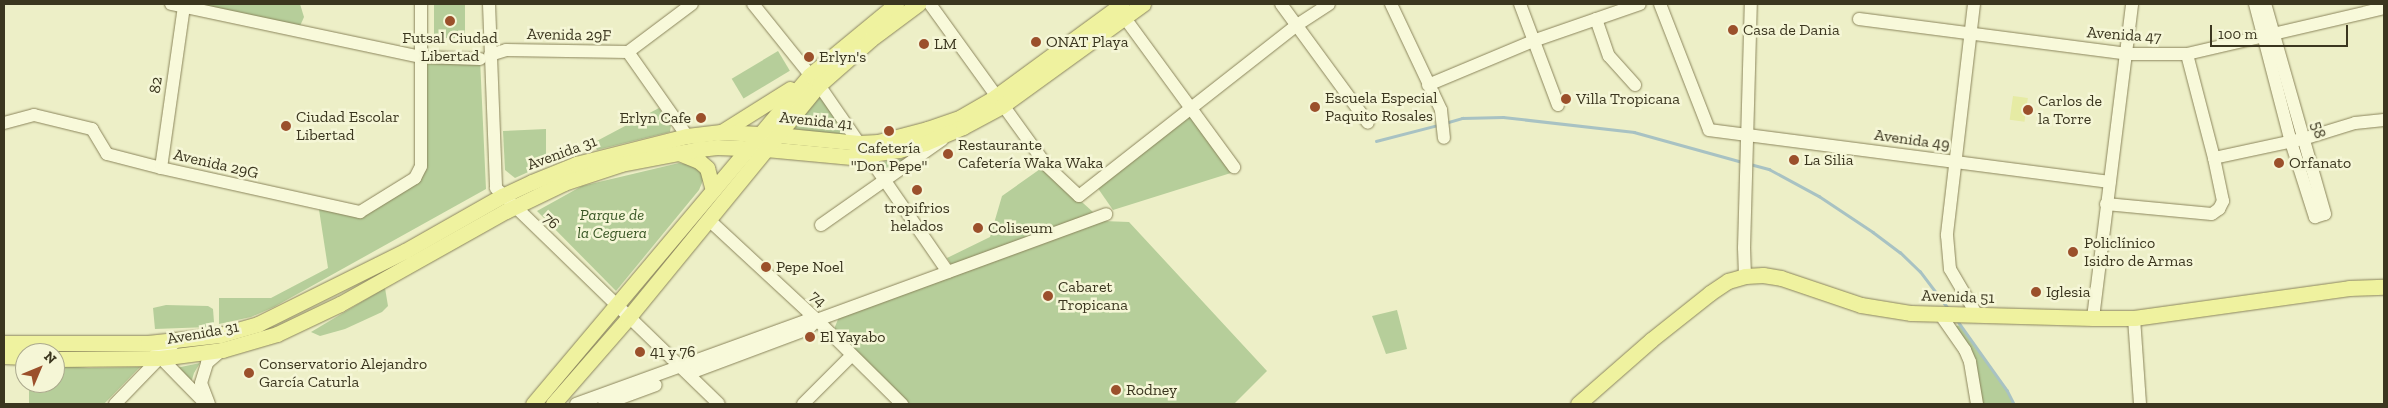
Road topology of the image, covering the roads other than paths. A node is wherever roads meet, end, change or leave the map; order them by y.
1 (421, 4) edge
2 (489, 4) edge
3 (692, 4) edge
4 (753, 4) edge
5 (896, 4) edge
6 (918, 4) edge
7 (930, 4) edge
8 (1143, 4) edge
9 (1281, 4) edge
10 (1329, 4) edge
11 (1390, 4) edge
12 (1520, 4) edge
13 (1640, 4) edge
14 (1660, 4) edge
15 (1751, 4) edge
16 (1974, 4) edge
17 (2132, 4) edge
18 (2255, 4) edge
19 (2265, 4) edge
20 (178, 5) edge
21 (1120, 8) edge
22 (2384, 8) edge
23 (1596, 19) junction
24 (1859, 20) dead end
25 (1297, 25) junction
26 (1970, 34) junction
27 (2269, 35) junction
28 (1534, 41) junction
29 (628, 52) junction
30 (2128, 54) junction
31 (2187, 54) junction
32 (421, 57) junction
33 (485, 57) junction
34 (814, 80) junction
35 (1428, 85) junction
36 (1635, 85) dead end
37 (998, 101) junction
38 (1558, 105) dead end
39 (1190, 107) junction
40 (2384, 120) edge
41 (4, 123) edge
42 (1368, 123) dead end
43 (721, 132) junction
44 (952, 132) junction
45 (760, 134) junction
46 (1748, 134) junction
47 (778, 135) junction
48 (687, 136) junction
49 (1444, 138) dead end
50 (2297, 141) junction
51 (859, 143) junction
52 (748, 148) junction
53 (766, 149) junction
54 (679, 153) junction
55 (868, 156) junction
56 (2214, 158) junction
57 (1957, 163) junction
58 (1234, 167) dead end
59 (161, 168) junction
60 (886, 181) junction
61 (2110, 182) junction
62 (713, 190) junction
63 (2106, 204) junction
64 (507, 205) junction
65 (1106, 214) dead end
66 (709, 220) junction
67 (821, 225) dead end
68 (948, 272) junction
69 (1745, 276) junction
70 (2384, 287) edge
71 (616, 306) junction
72 (1940, 314) junction
73 (1971, 315) junction
74 (628, 318) junction
75 (2092, 318) junction
76 (2134, 318) junction
77 (817, 320) junction
78 (177, 340) junction
79 (4, 343) edge
80 (148, 343) junction
81 (221, 343) junction
82 (852, 355) junction
83 (160, 358) junction
84 (65, 359) edge
85 (684, 371) junction
86 (116, 404) edge
87 (208, 404) edge
88 (533, 404) edge
89 (553, 404) edge
90 (576, 404) edge
91 (604, 404) edge
92 (718, 404) edge
93 (803, 404) edge
94 (902, 404) edge
95 (1578, 404) edge
96 (1977, 404) edge
97 (2140, 404) edge

1 - 32 street
2 - 33 street, 76
3 - 29 street, Avenida 29F
4 - 34 street
5 - 34 main road
6 - 34 main road
7 - 37 street
8 - 21 main road, Avenida 41
9 - 25 street
10 - 25 street
11 - 35 street
12 - 28 street
13 - 23 street
14 - 46 street, Avenida 49
15 - 46 street
16 - 26 street
17 - 30 street
18 - 27 street, 58
19 - 27 street, 58
20 - 32 street, Avenida 29F
20 - 59 street, 82
21 - 37 main road, Avenida 41
21 - 39 street
22 - 27 street, Avenida 47
23 - 28 street
23 - 36 street
24 - 26 street, Avenida 47
25 - 39 street
25 - 42 street
26 - 30 street, Avenida 47
26 - 57 street
27 - 31 street, Avenida 47
27 - 50 street, 58
28 - 35 street
28 - 38 street
29 - 33 street, Avenida 29F
29 - 48 street
30 - 31 street, Avenida 47
30 - 61 street
31 - 56 street
32 - 33 street, Avenida 29F
32 - 59 street, Avenida 29G
33 - 64 street, 76
34 - 43 main road
34 - 45 main road
34 - 47 main road
34 - 51 street
35 - 49 street
37 - 39 street
37 - 44 main road, Avenida 41
37 - 51 main road, Avenida 41
39 - 58 street
40 - 50 street
41 - 59 street, Avenida 29G
43 - 45 main road, Avenida 31
43 - 48 main road, Avenida 31
44 - 55 main road, Avenida 41
44 - 60 street
45 - 47 main road, Avenida 41
45 - 52 main road, Avenida 41
46 - 57 street, Avenida 49
46 - 69 street
47 - 51 main road, Avenida 41
47 - 53 main road
48 - 64 main road, Avenida 31
50 - 50 street, 58
50 - 56 street
51 - 55 street
52 - 53 main road, Avenida 31
52 - 54 main road, Avenida 31
52 - 62 main road, Avenida 41
53 - 55 main road, Avenida 41
53 - 66 main road
54 - 62 main road
54 - 64 main road, Avenida 31
55 - 60 street
56 - 63 street
57 - 61 street, Avenida 49
57 - 73 street
60 - 67 street
60 - 68 street
61 - 63 street
62 - 71 main road, Avenida 41
63 - 75 street
64 - 71 street, 76
64 - 81 main road, Avenida 31
65 - 68 street
66 - 74 main road
66 - 77 street, 74
68 - 77 street
69 - 72 main road, Avenida 51
69 - 95 main road, Avenida 51
70 - 76 main road, Avenida 51
71 - 74 street, 76
71 - 88 main road, Avenida 41
72 - 73 main road, Avenida 51
72 - 96 street
73 - 75 main road, Avenida 51
74 - 85 street, 76
74 - 89 main road
75 - 76 main road, Avenida 51
76 - 97 street
77 - 82 street, 74
77 - 85 street
78 - 80 main road, Avenida 31
78 - 81 main road, Avenida 31
78 - 83 street
79 - 80 main road, Avenida 31
80 - 83 street
81 - 83 main road, Avenida 31
81 - 87 street
82 - 93 street
82 - 94 street, 74
83 - 84 main road, Avenida 31
83 - 86 street
83 - 87 street
85 - 90 street
85 - 91 street
85 - 92 street, 76

